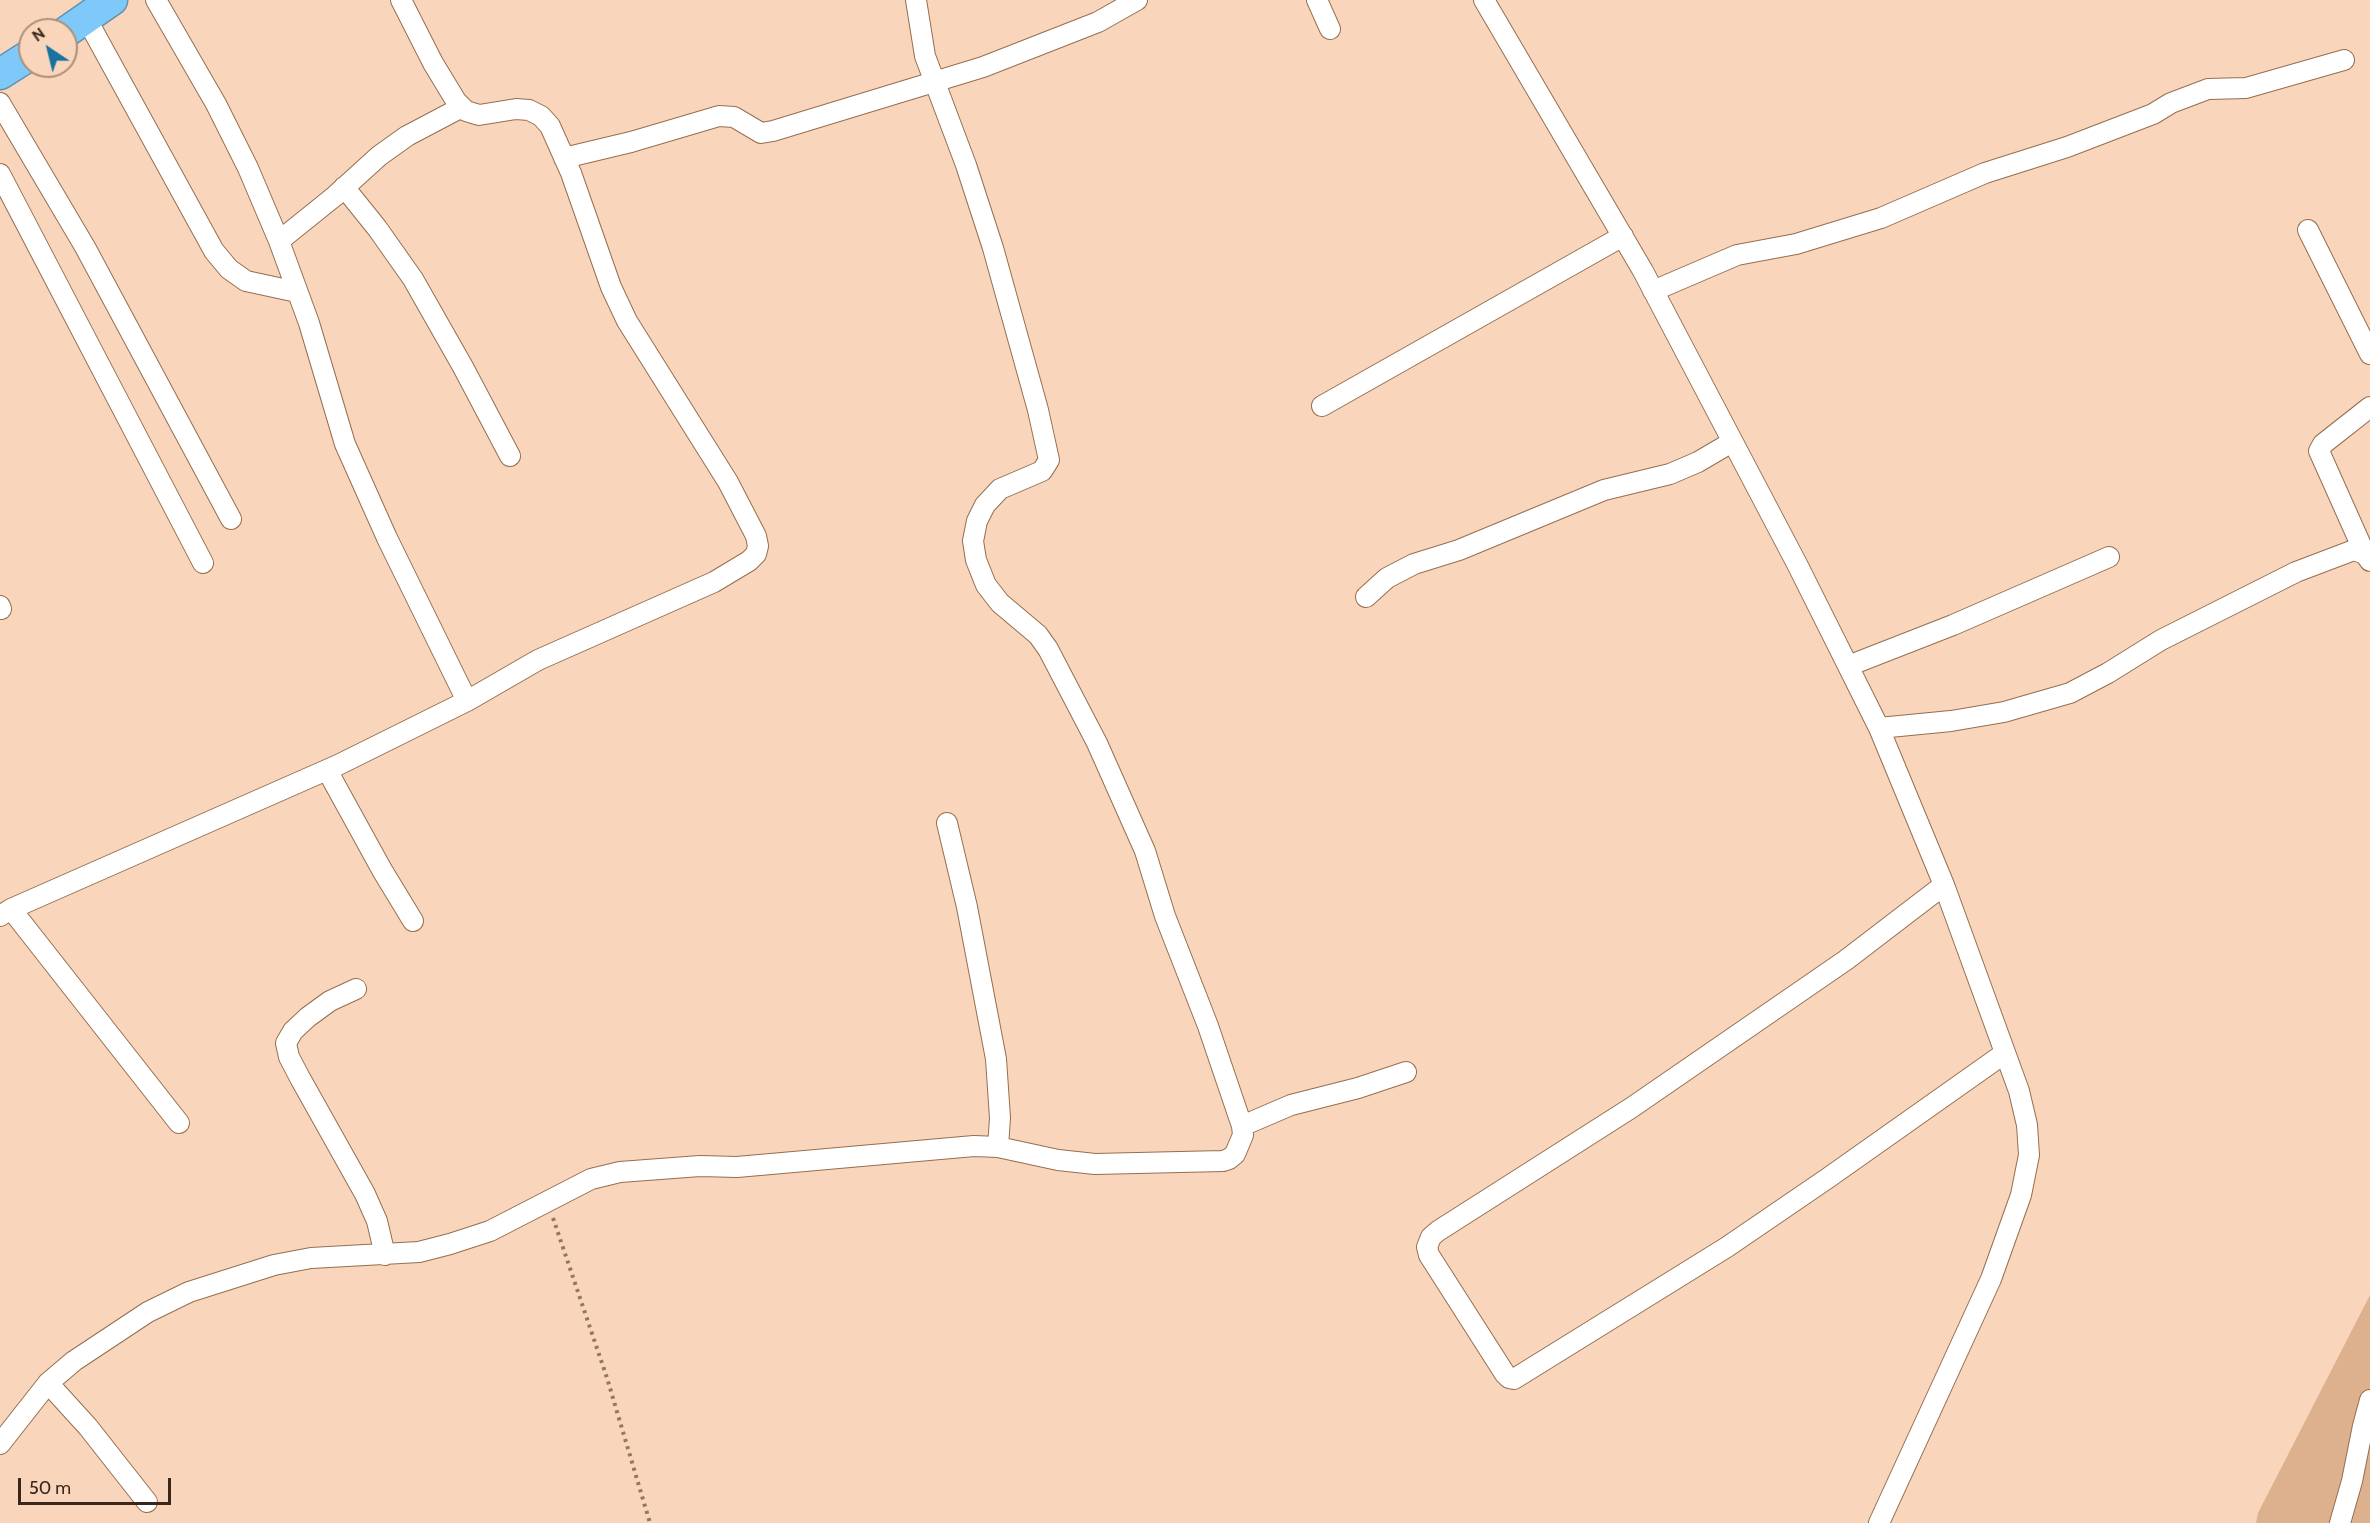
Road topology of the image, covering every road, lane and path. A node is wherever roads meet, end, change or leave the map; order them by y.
1 (112, 0) edge
2 (156, 0) edge
3 (401, 0) edge
4 (916, 0) edge
5 (1137, 0) edge
6 (1317, 0) edge
7 (1484, 0) edge
8 (78, 24) edge
9 (78, 28) edge
10 (1330, 29) dead end
11 (2344, 60) dead end
12 (18, 63) edge
13 (0, 74) edge
14 (933, 82) junction
15 (0, 103) edge
16 (462, 106) junction
17 (564, 158) junction
18 (0, 174) edge
19 (344, 187) junction
20 (2308, 230) dead end
21 (1623, 236) junction
22 (279, 241) junction
23 (1653, 291) junction
24 (297, 292) junction
25 (2370, 354) edge
26 (1322, 406) dead end
27 (2370, 407) edge
28 (1732, 442) junction
29 (510, 456) dead end
30 (231, 519) dead end
31 (2109, 557) dead end
32 (2368, 558) edge
33 (203, 563) dead end
34 (1366, 597) dead end
35 (1848, 666) junction
36 (467, 701) junction
37 (1879, 728) junction
38 (327, 770) junction
39 (947, 823) dead end
40 (1944, 885) junction
41 (6, 912) edge
42 (413, 921) dead end
43 (356, 989) dead end
44 (2005, 1053) junction
45 (1406, 1072) dead end
46 (179, 1123) dead end
47 (1242, 1126) junction
48 (998, 1147) junction
49 (547, 1200) junction
50 (386, 1255) junction
51 (48, 1383) junction
52 (2370, 1400) edge
53 (0, 1444) edge
54 (147, 1502) dead end
55 (650, 1523) edge
56 (1879, 1523) edge
57 (2340, 1523) edge

1 - 8 highway
2 - 22 street
3 - 16 street
4 - 14 street
5 - 14 street
6 - 10 street
7 - 21 street
9 - 24 street
11 - 23 street
12 - 13 highway
14 - 17 street
14 - 47 street
15 - 30 street
16 - 17 street
16 - 19 street
17 - 36 street
18 - 33 street
19 - 22 street
19 - 29 street
20 - 25 street
21 - 23 street
21 - 26 street
22 - 24 street
23 - 28 street
24 - 36 street
27 - 32 street
28 - 34 street
28 - 35 street
31 - 35 street
32 - 37 street
35 - 37 street
36 - 38 street
37 - 40 street
38 - 41 street
38 - 42 street
39 - 48 street
40 - 44 street
40 - 44 street
41 - 46 street
43 - 50 street
44 - 56 street
45 - 47 street
47 - 48 street
48 - 49 street
49 - 50 street
49 - 55 path
50 - 51 street
51 - 53 street
51 - 54 street
52 - 57 street

